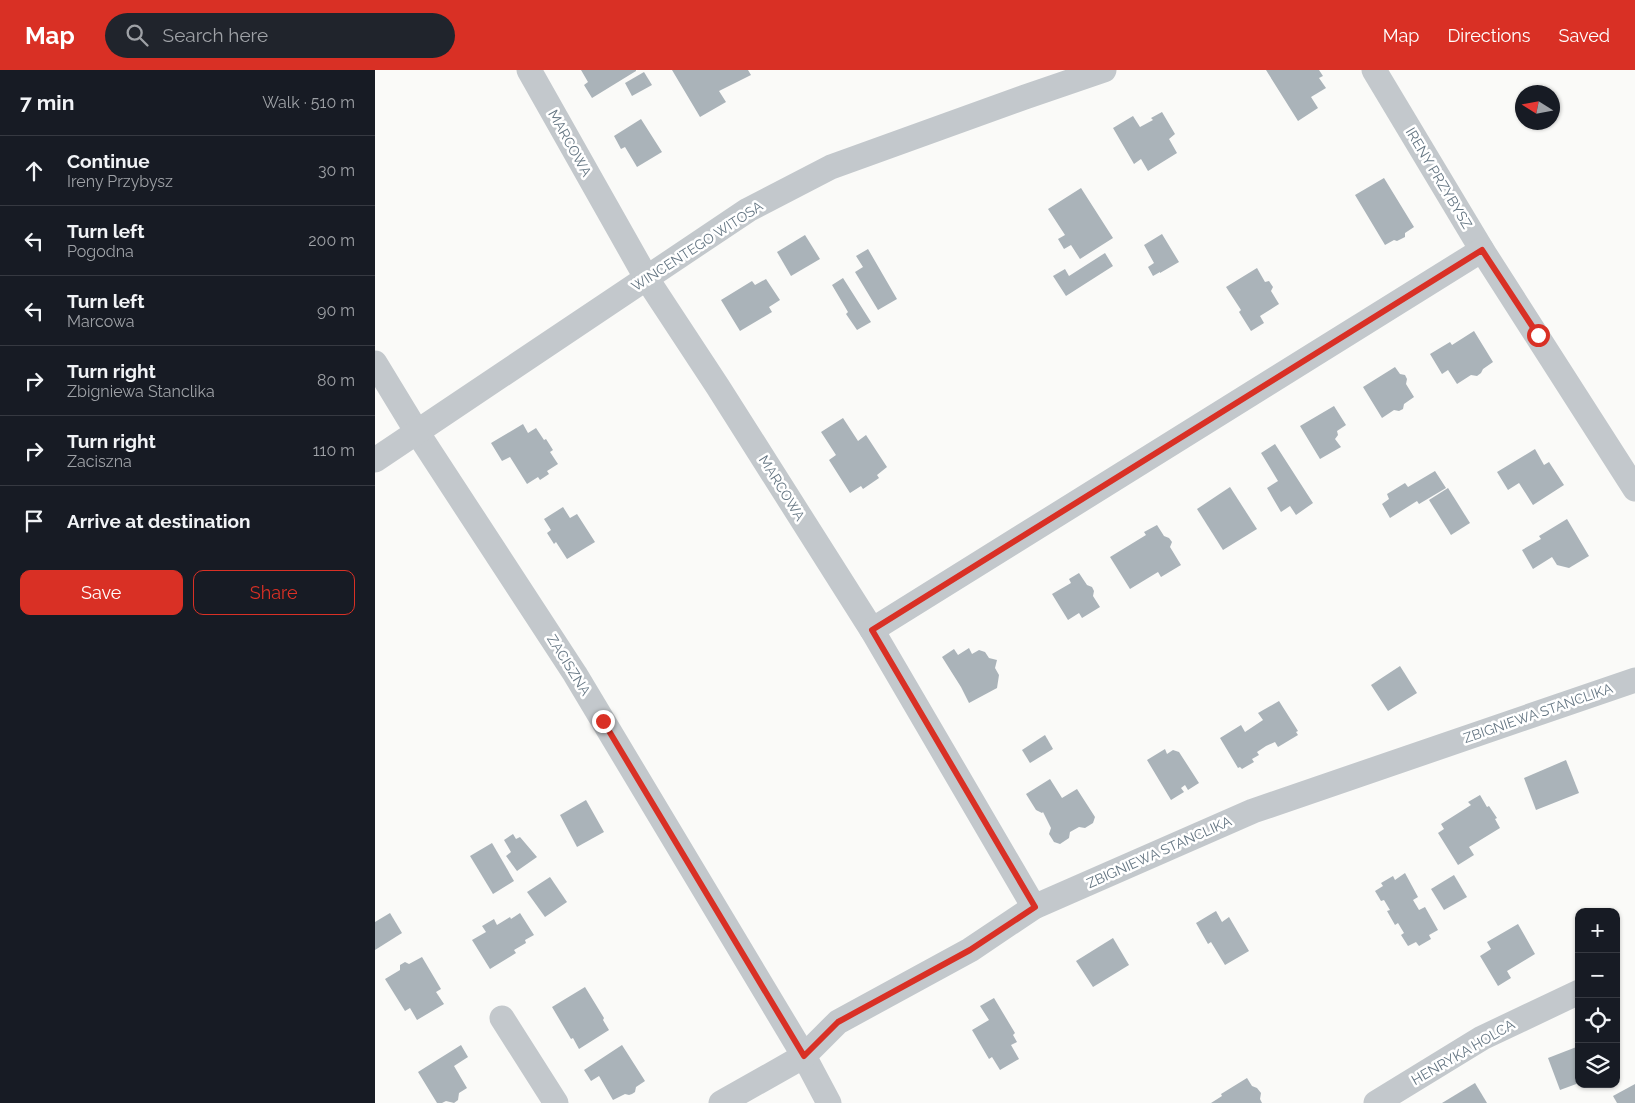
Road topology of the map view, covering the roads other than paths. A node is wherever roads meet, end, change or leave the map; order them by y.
1 (529, 70) edge
2 (1104, 70) edge
3 (1374, 70) edge
4 (1482, 250) junction
5 (647, 279) junction
6 (375, 363) edge
7 (417, 432) junction
8 (375, 460) edge
9 (1635, 489) edge
10 (872, 630) junction
11 (1635, 680) edge
12 (1035, 907) junction
13 (1575, 994) edge
14 (502, 1018) dead end
15 (804, 1056) junction
16 (556, 1103) edge
17 (721, 1103) edge
18 (829, 1103) edge
19 (1376, 1103) edge

1 - 5 street, MARCOWA
2 - 5 street, WINCENTEGO WITOSA
3 - 4 street, IRENY PRZYBYSZ
4 - 9 street, IRENY PRZYBYSZ
4 - 10 street
5 - 7 street, WINCENTEGO WITOSA
5 - 10 street, MARCOWA
6 - 7 street, ZACISZNA
7 - 8 street, WINCENTEGO WITOSA
7 - 15 street, ZACISZNA
10 - 12 street, MARCOWA
11 - 12 street, ZBIGNIEWA STANCLIKA
12 - 15 street, ZBIGNIEWA STANCLIKA
13 - 19 street, HENRYKA HOLCA
14 - 16 street
15 - 17 street, ZBIGNIEWA STANCLIKA
15 - 18 street, ZACISZNA

